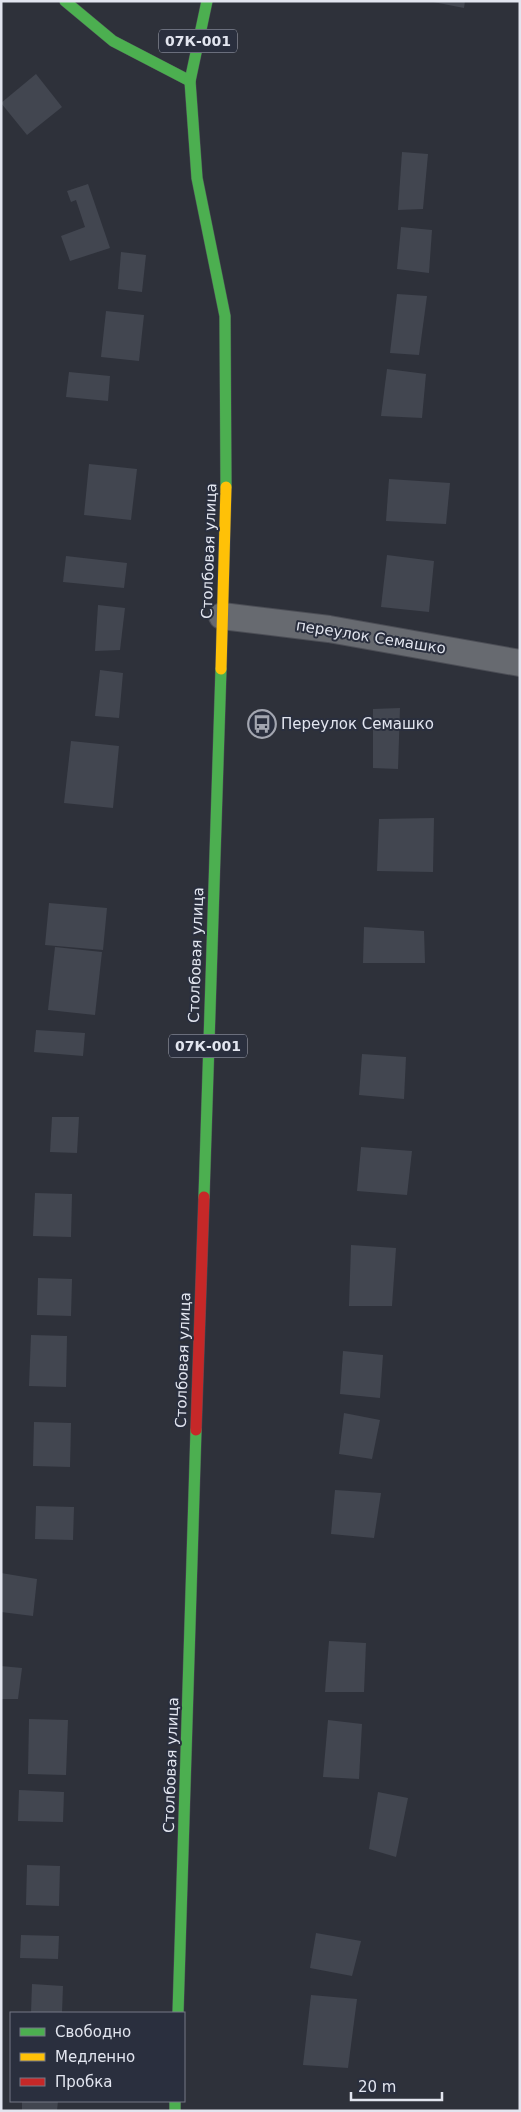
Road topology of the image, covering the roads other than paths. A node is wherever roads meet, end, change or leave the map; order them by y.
1 (65, 1) edge
2 (207, 1) edge
3 (190, 81) junction
4 (222, 616) junction
5 (520, 663) edge
6 (178, 2012) edge

1 - 3 main road
2 - 3 main road, 07К-001
3 - 4 main road, Столбовая улица / 07К-001
4 - 5 street, переулок Семашко
4 - 6 main road, Столбовая улица / 07К-001

